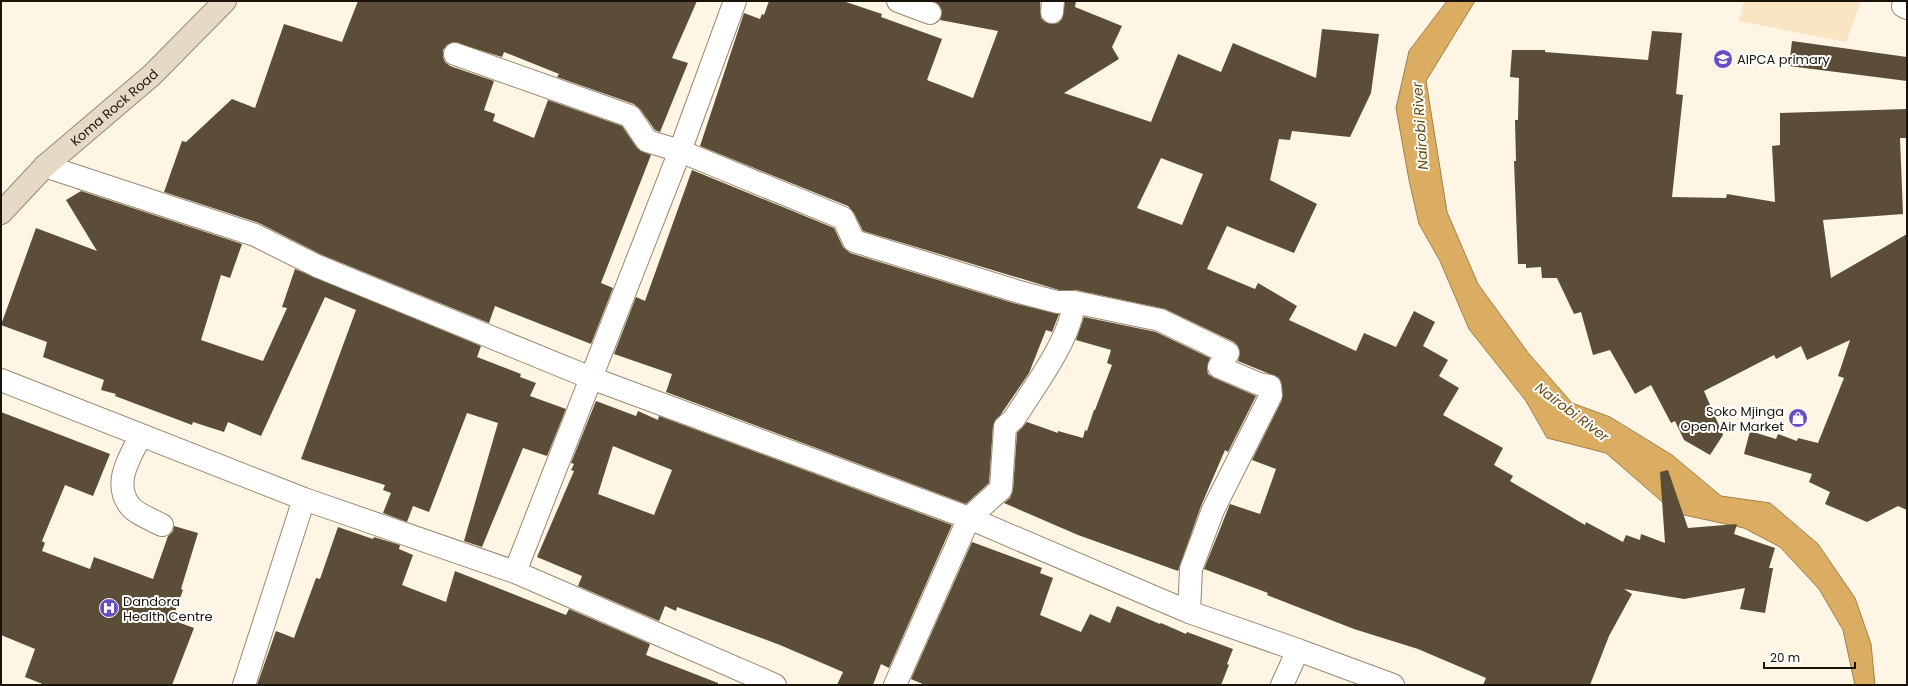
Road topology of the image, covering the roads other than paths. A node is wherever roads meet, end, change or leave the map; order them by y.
1 (225, 1) edge
2 (735, 1) edge
3 (898, 1) edge
4 (930, 13) dead end
5 (455, 54) dead end
6 (680, 151) junction
7 (45, 166) junction
8 (1, 213) edge
9 (1074, 302) junction
10 (591, 378) junction
11 (1, 380) edge
12 (141, 435) junction
13 (304, 499) junction
14 (969, 518) junction
15 (162, 525) dead end
16 (515, 572) junction
17 (1189, 612) junction
18 (1298, 650) junction
19 (244, 685) edge
20 (776, 685) edge
21 (895, 685) edge
22 (1282, 685) edge
23 (1393, 685) edge

1 - 7 main road, Koma Rock Road
2 - 6 street
3 - 4 street
5 - 6 street
6 - 9 street
6 - 10 street
7 - 8 main road, Koma Rock Road
7 - 10 street
9 - 14 street
9 - 17 street
10 - 14 street
10 - 16 street
11 - 12 street
12 - 13 street
12 - 15 street
13 - 16 street
13 - 19 street
14 - 17 street
14 - 21 street
16 - 20 street
17 - 18 street
18 - 22 street
18 - 23 street

